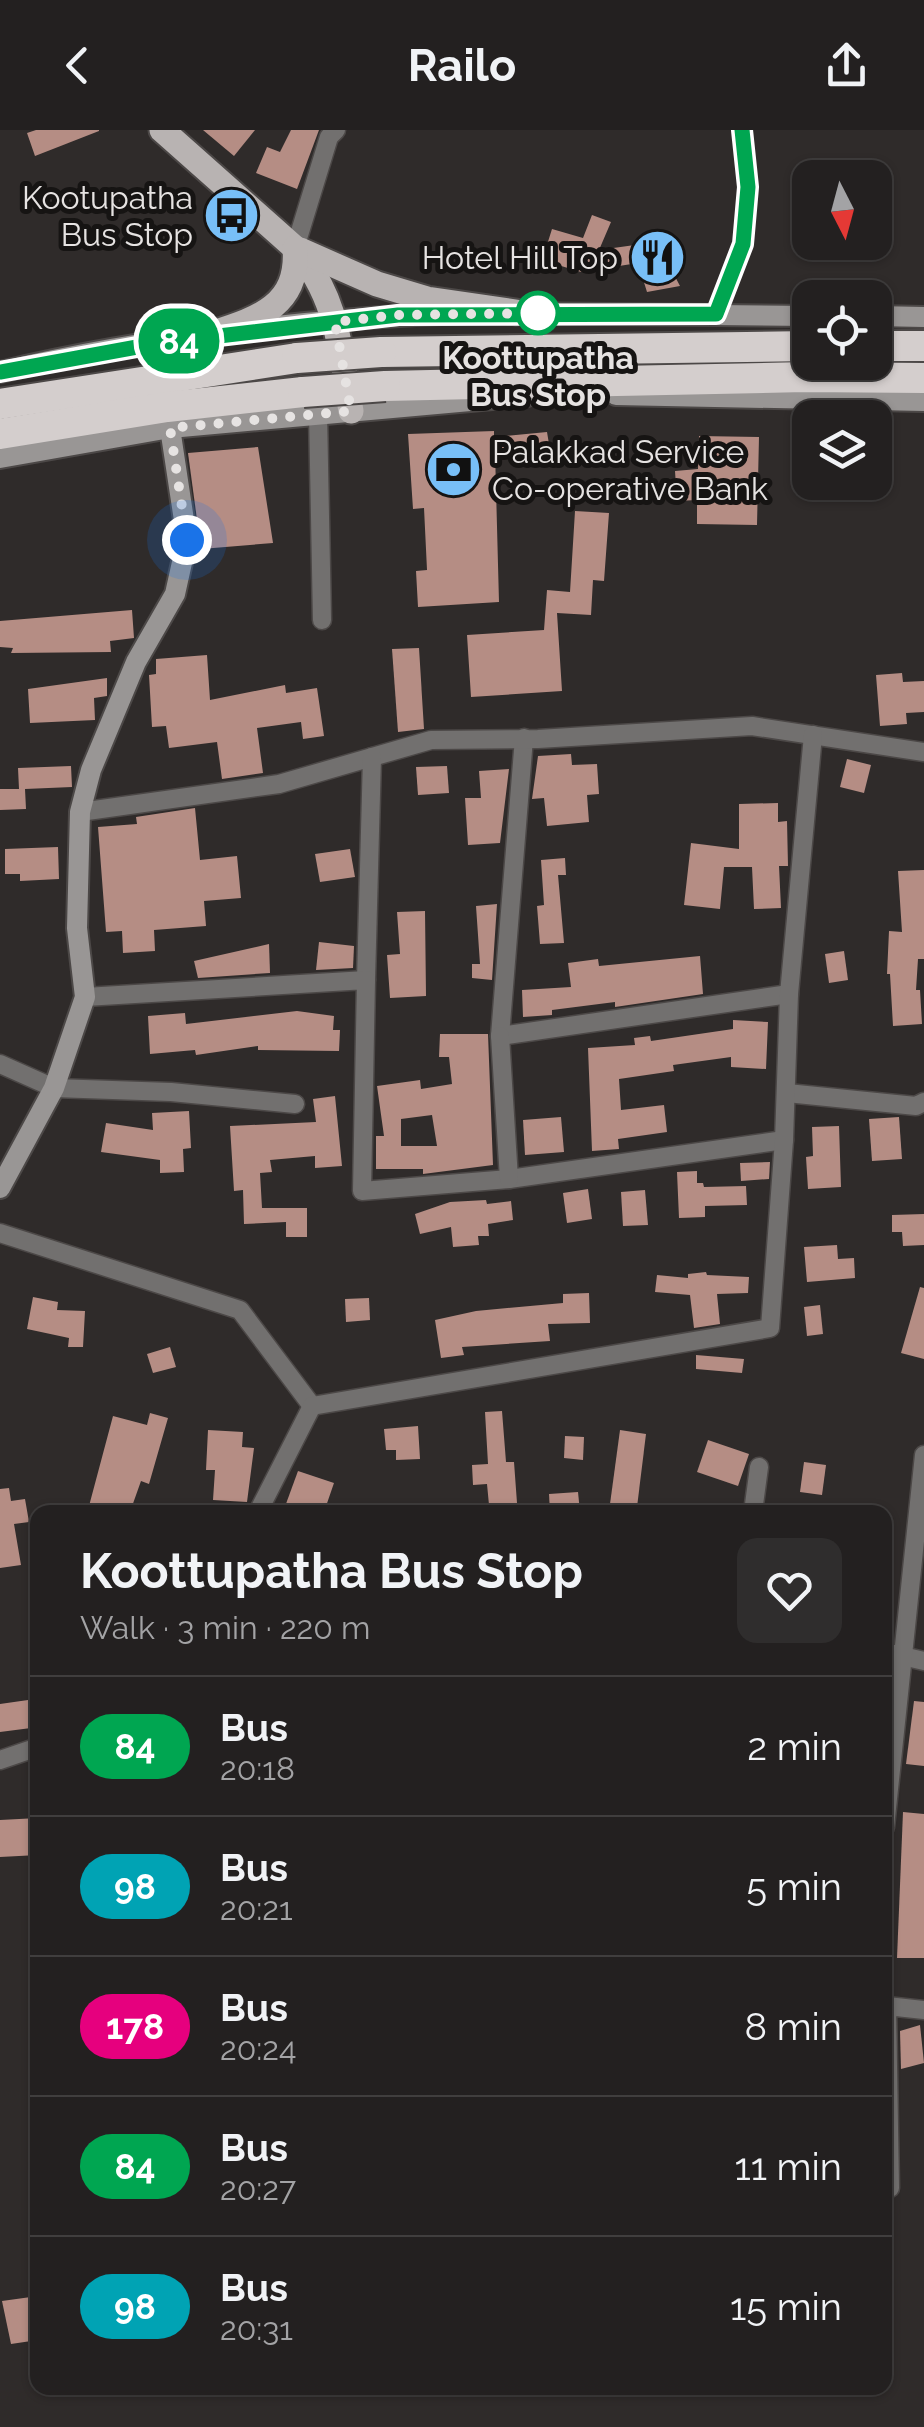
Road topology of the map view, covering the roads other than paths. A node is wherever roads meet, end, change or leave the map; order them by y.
1 (162, 130) edge
2 (336, 130) edge
3 (742, 130) edge
4 (296, 248) junction
5 (516, 312) junction
6 (716, 314) junction
7 (792, 316) edge
8 (892, 316) edge
9 (924, 317) edge
10 (335, 322) junction
11 (198, 338) junction
12 (792, 346) edge
13 (892, 346) edge
14 (924, 346) edge
15 (0, 372) edge
16 (924, 378) edge
17 (924, 401) edge
18 (310, 403) junction
19 (0, 404) edge
20 (351, 411) junction
21 (170, 428) junction
22 (0, 434) edge
23 (0, 458) edge
24 (322, 620) dead end
25 (812, 735) junction
26 (524, 738) junction
27 (924, 752) edge
28 (372, 757) junction
29 (80, 812) junction
30 (366, 980) junction
31 (789, 994) junction
32 (85, 997) junction
33 (500, 1036) junction
34 (0, 1064) edge
35 (54, 1088) junction
36 (787, 1093) junction
37 (924, 1102) edge
38 (295, 1104) dead end
39 (784, 1140) junction
40 (508, 1179) junction
41 (0, 1188) edge
42 (0, 1233) edge
43 (312, 1406) junction
44 (924, 1455) edge
45 (759, 1467) dead end
46 (262, 1505) edge
47 (753, 1505) edge
48 (894, 1654) edge
49 (924, 1661) edge
50 (892, 1692) edge
51 (30, 1750) edge
52 (0, 1760) edge
53 (892, 2007) edge
54 (924, 2010) edge

1 - 4 main road
2 - 4 street
3 - 6 lane
4 - 5 main road
4 - 10 main road
4 - 11 main road
5 - 6 street
5 - 10 street
6 - 7 street
8 - 9 street
10 - 11 street
10 - 20 main road
11 - 15 street
12 - 19 highway, bridge
13 - 14 highway
16 - 18 highway, bridge
17 - 20 street
18 - 20 street
18 - 21 street
18 - 22 highway
18 - 24 street
21 - 23 street
21 - 29 street
25 - 26 street
25 - 27 street
25 - 31 street
26 - 28 street
26 - 33 street
28 - 29 street
28 - 30 street
29 - 32 street
30 - 32 street
30 - 40 street
31 - 33 street
31 - 36 street
32 - 35 street
33 - 40 street
34 - 35 street
35 - 38 street
35 - 41 street
36 - 37 street
36 - 39 street
39 - 40 street
39 - 43 street
42 - 43 street
43 - 46 street
44 - 48 street
45 - 47 street
48 - 49 street
48 - 50 street
51 - 52 street
53 - 54 street

